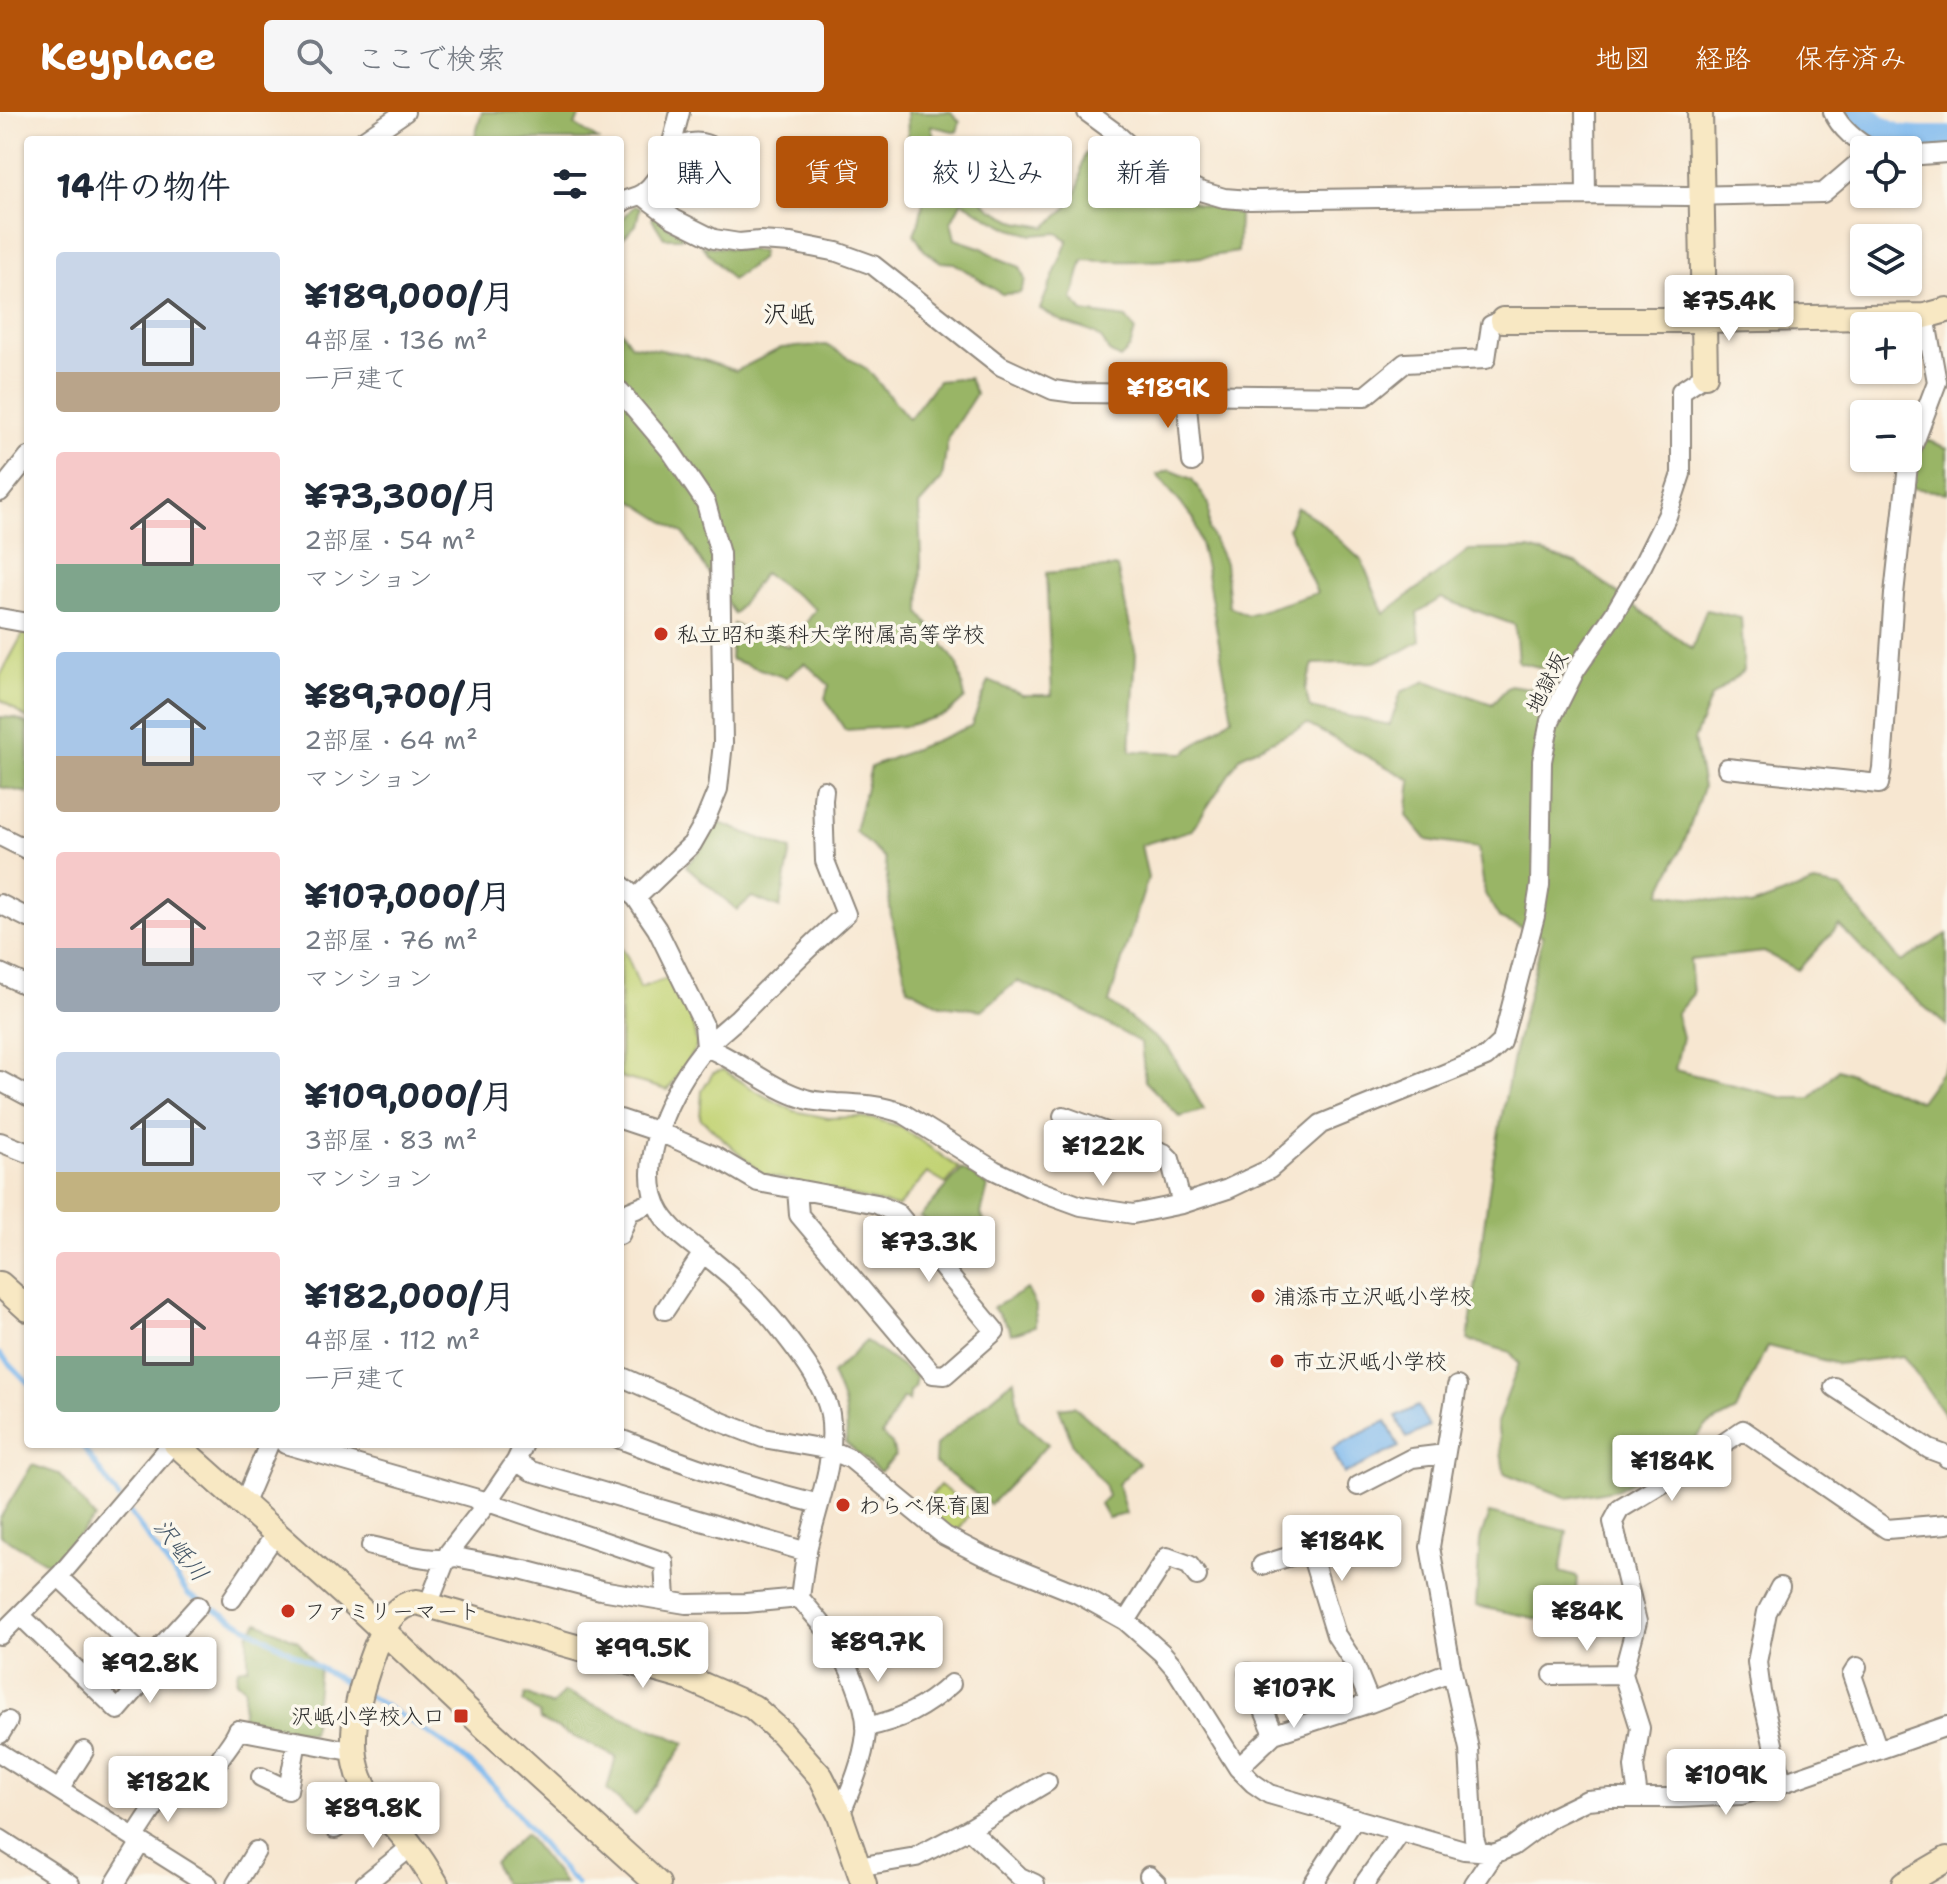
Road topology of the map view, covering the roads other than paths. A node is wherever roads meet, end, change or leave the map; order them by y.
1 (405, 112) edge
2 (680, 112) edge
3 (1087, 112) edge
4 (1585, 112) edge
5 (1700, 112) edge
6 (1833, 112) edge
7 (370, 136) edge
8 (673, 136) edge
9 (1852, 136) edge
10 (1947, 153) edge
11 (1922, 155) edge
12 (1850, 170) edge
13 (648, 188) edge
14 (642, 195) junction
15 (1586, 195) junction
16 (1700, 196) junction
17 (624, 200) edge
18 (1936, 313) edge
19 (1503, 320) joint
20 (1703, 320) junction
21 (1705, 375) joint
22 (1942, 382) edge
23 (1186, 394) junction
24 (624, 396) edge
25 (24, 462) edge
26 (1192, 462) dead end
27 (0, 492) edge
28 (0, 618) edge
29 (24, 622) edge
30 (1727, 768) dead end
31 (824, 790) dead end
32 (0, 836) edge
33 (24, 848) edge
34 (624, 888) edge
35 (636, 898) junction
36 (0, 904) edge
37 (24, 916) edge
38 (0, 973) edge
39 (24, 984) edge
40 (706, 1047) junction
41 (0, 1081) edge
42 (24, 1094) edge
43 (1063, 1116) dead end
44 (624, 1120) edge
45 (659, 1132) junction
46 (0, 1142) edge
47 (24, 1151) edge
48 (797, 1189) junction
49 (655, 1201) junction
50 (1182, 1204) junction
51 (625, 1210) edge
52 (703, 1253) junction
53 (0, 1284) edge
54 (24, 1305) edge
55 (665, 1310) dead end
56 (624, 1378) edge
57 (1457, 1386) dead end
58 (1834, 1387) dead end
59 (624, 1441) edge
60 (170, 1448) edge
61 (179, 1448) edge
62 (267, 1448) edge
63 (299, 1448) edge
64 (522, 1448) edge
65 (831, 1450) junction
66 (1445, 1454) junction
67 (1947, 1458) edge
68 (516, 1461) junction
69 (1358, 1486) dead end
70 (488, 1502) junction
71 (819, 1504) junction
72 (243, 1505) junction
73 (1947, 1524) edge
74 (276, 1533) junction
75 (371, 1546) dead end
76 (807, 1552) junction
77 (446, 1560) junction
78 (1262, 1565) dead end
79 (1197, 1576) dead end
80 (59, 1577) junction
81 (1780, 1587) dead end
82 (800, 1598) junction
83 (232, 1599) dead end
84 (666, 1600) junction
85 (428, 1605) junction
86 (198, 1606) dead end
87 (20, 1615) junction
88 (1126, 1621) junction
89 (384, 1630) junction
90 (0, 1635) edge
91 (148, 1661) junction
92 (1857, 1667) dead end
93 (1452, 1671) junction
94 (1248, 1673) dead end
95 (1623, 1674) junction
96 (1553, 1675) dead end
97 (951, 1684) dead end
98 (1370, 1703) junction
99 (1947, 1726) edge
100 (866, 1727) junction
101 (1274, 1734) junction
102 (297, 1741) junction
103 (1878, 1750) junction
104 (84, 1751) dead end
105 (356, 1752) junction
106 (0, 1753) edge
107 (217, 1764) dead end
108 (1238, 1768) junction
109 (261, 1777) dead end
110 (1047, 1782) dead end
111 (1782, 1783) junction
112 (166, 1789) dead end
113 (59, 1790) junction
114 (1638, 1798) junction
115 (374, 1801) junction
116 (840, 1815) junction
117 (1355, 1818) junction
118 (335, 1829) dead end
119 (969, 1829) junction
120 (1401, 1832) junction
121 (0, 1839) edge
122 (138, 1840) junction
123 (412, 1846) junction
124 (256, 1851) dead end
125 (1486, 1852) junction
126 (1941, 1871) edge
127 (861, 1875) edge
128 (70, 1884) edge
129 (115, 1884) edge
130 (208, 1884) edge
131 (236, 1884) edge
132 (365, 1884) edge
133 (436, 1884) edge
134 (658, 1884) edge
135 (1035, 1884) edge
136 (1313, 1884) edge
137 (1364, 1884) edge
138 (1474, 1884) edge
139 (1904, 1884) edge

1 - 7 street
2 - 8 street
3 - 15 street
4 - 15 street
5 - 16 street
6 - 9 street
10 - 11 street
12 - 16 street
13 - 14 street
14 - 17 street
14 - 23 street
15 - 16 street
16 - 20 street
18 - 20 street
18 - 22 street
19 - 20 street
19 - 23 street
20 - 21 street
21 - 50 street, 地獄坂
22 - 30 street
23 - 26 street
24 - 35 street
25 - 27 street
28 - 29 street
31 - 40 street
32 - 33 street
34 - 35 street
35 - 40 street
36 - 37 street
38 - 39 street
40 - 45 street
40 - 50 street
41 - 42 street
43 - 50 street
44 - 45 street
45 - 48 street
45 - 49 street
46 - 47 street
48 - 48 street
49 - 51 street
49 - 52 street
52 - 55 street
52 - 65 street
53 - 54 street
56 - 65 street
57 - 66 street
58 - 67 street
59 - 71 street
60 - 80 street
61 - 72 street
62 - 72 street
63 - 70 street
64 - 68 street
65 - 71 street
65 - 88 street
66 - 69 street
66 - 93 street
68 - 70 street
68 - 76 street
70 - 77 street
70 - 84 street
71 - 76 street
72 - 74 street
73 - 95 street
74 - 83 street
74 - 89 street
75 - 77 street
76 - 82 street
77 - 84 street
77 - 85 street
78 - 98 street
79 - 88 street
80 - 87 street
80 - 91 street
81 - 111 street
82 - 84 street
82 - 100 street
85 - 89 street
85 - 116 street
86 - 91 street
87 - 90 street
87 - 91 street
88 - 108 street
89 - 105 street
89 - 134 street
92 - 103 street
93 - 98 street
93 - 125 street
94 - 101 street
95 - 96 street
95 - 114 street
97 - 100 street
98 - 101 street
99 - 103 street
100 - 116 street
101 - 108 street
102 - 105 street
102 - 107 street
102 - 109 street
103 - 111 street
104 - 113 street
105 - 115 street
106 - 113 street
108 - 117 street
110 - 119 street
111 - 114 street
112 - 122 street
113 - 122 street
114 - 125 street
115 - 118 street
115 - 123 street
116 - 127 street
117 - 120 street
117 - 136 street
119 - 127 street
119 - 135 street
120 - 125 street
120 - 137 street
121 - 128 street
122 - 129 street
122 - 130 street
123 - 132 street
123 - 133 street
124 - 131 street
125 - 138 street
126 - 139 street

